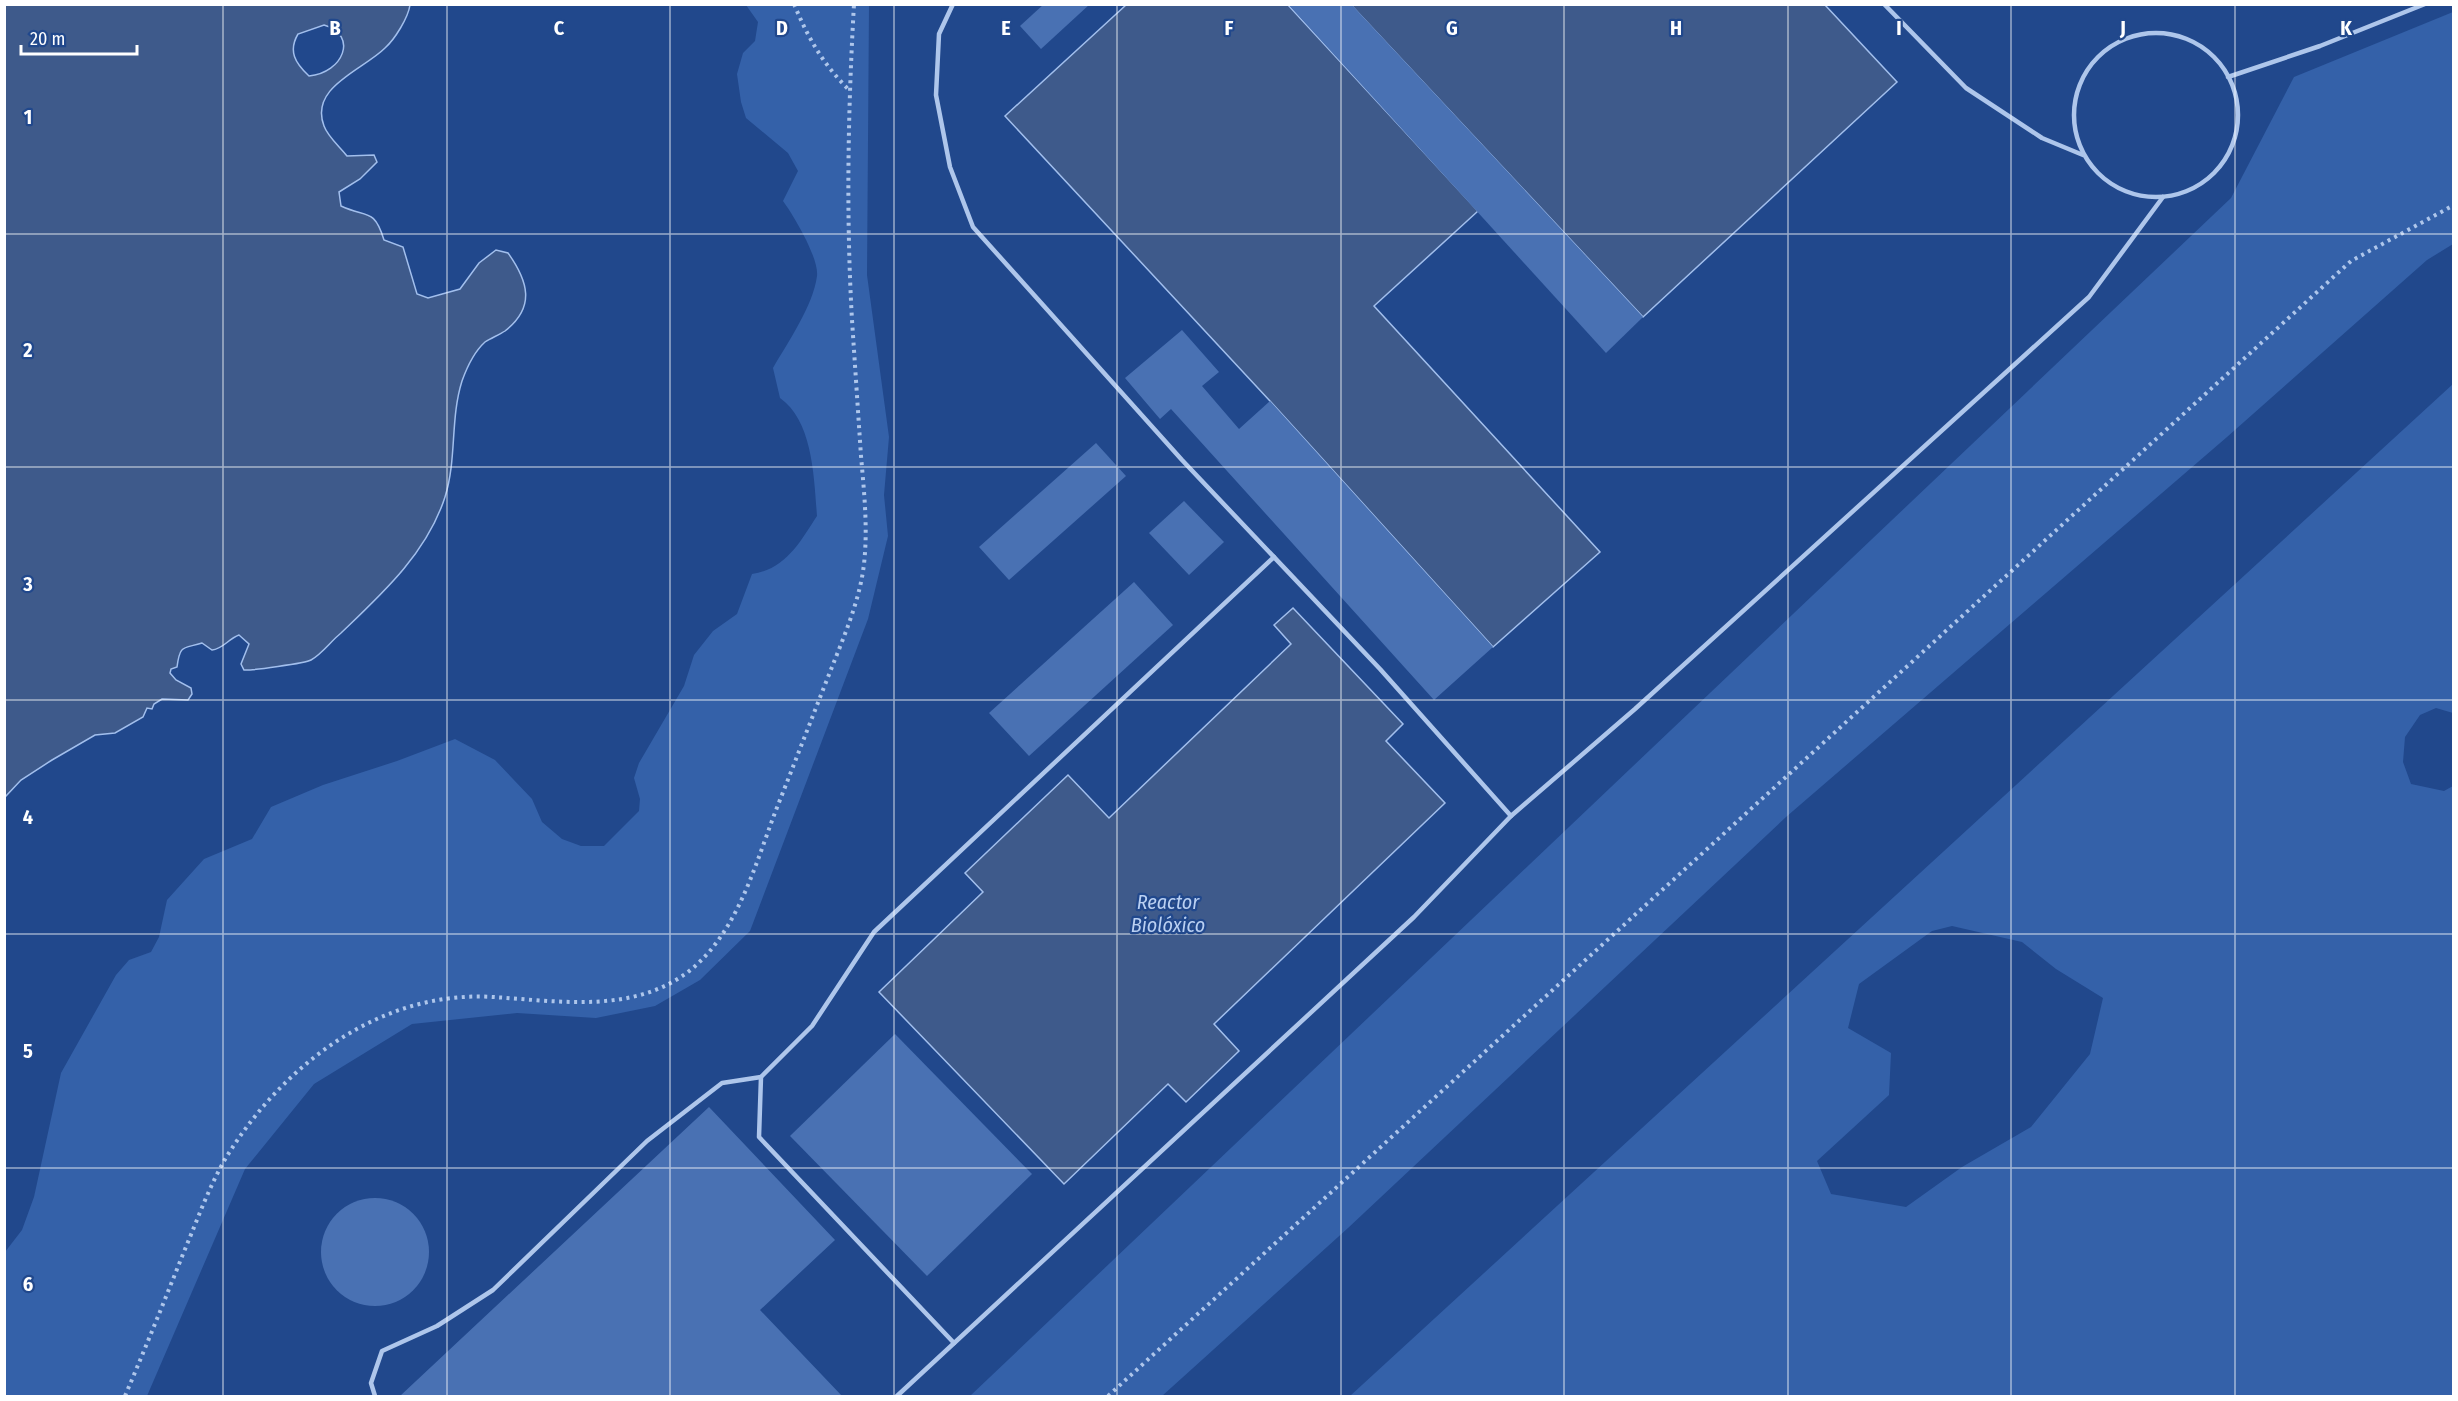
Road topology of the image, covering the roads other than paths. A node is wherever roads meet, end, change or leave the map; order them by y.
1 (953, 4) edge
2 (1884, 4) edge
3 (2425, 4) edge
4 (2229, 77) junction
5 (2083, 155) junction
6 (2163, 197) junction
7 (1274, 557) junction
8 (1511, 816) junction
9 (761, 1077) junction
10 (954, 1343) junction
11 (375, 1396) edge
12 (897, 1396) edge

1 - 7 lane
2 - 5 lane
3 - 4 lane
4 - 5 lane
4 - 6 lane
5 - 6 lane
6 - 8 lane
7 - 8 lane
7 - 9 lane
8 - 10 lane
9 - 10 lane
9 - 11 lane
10 - 12 lane

